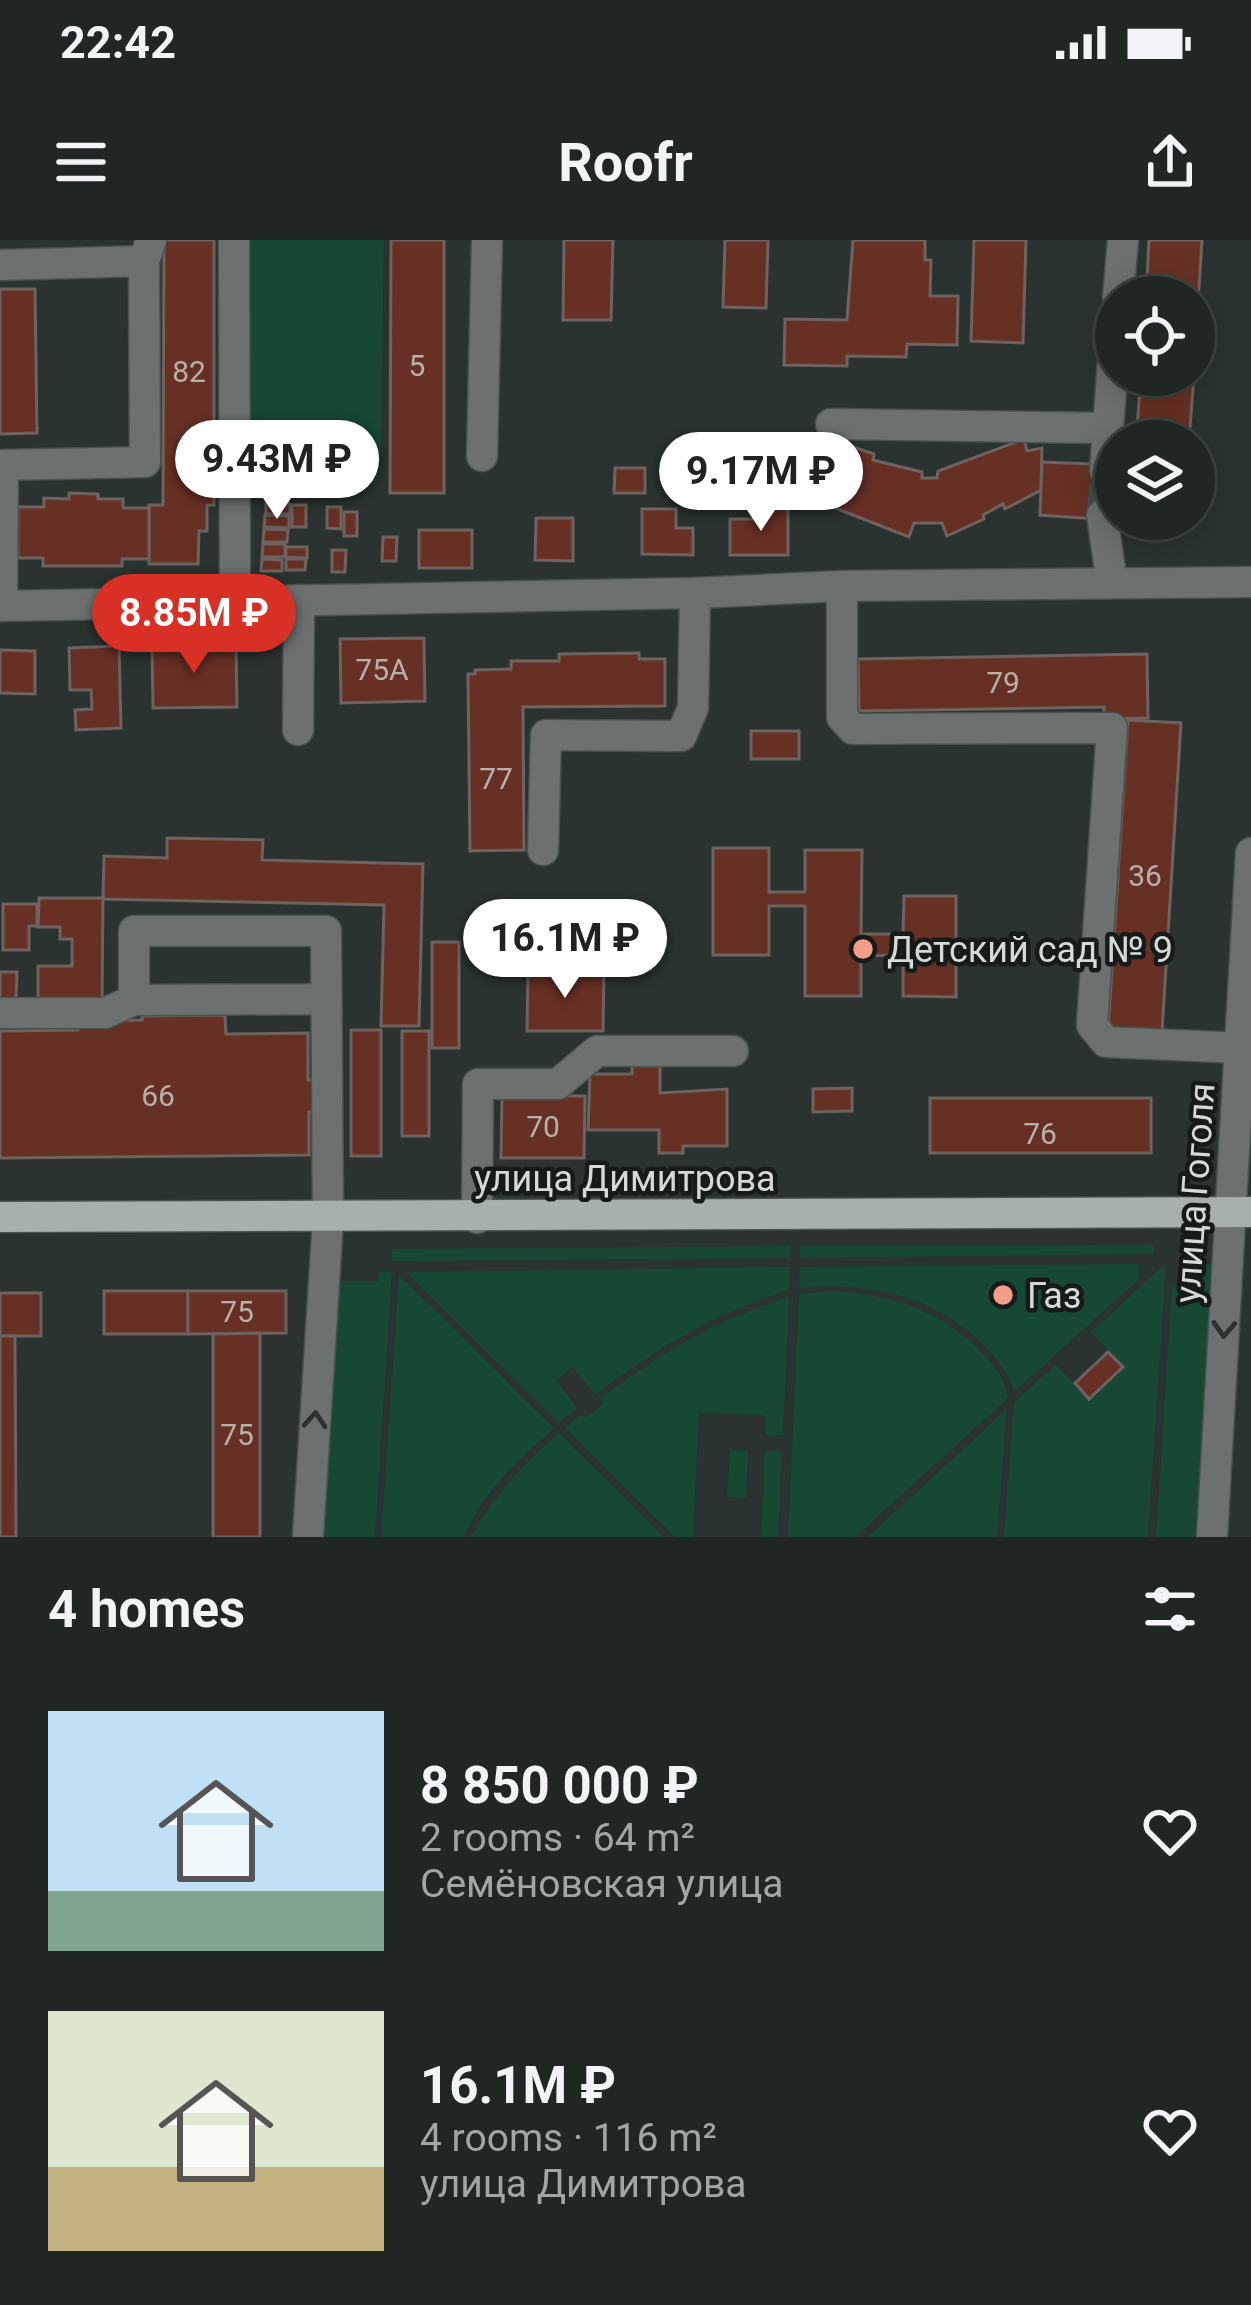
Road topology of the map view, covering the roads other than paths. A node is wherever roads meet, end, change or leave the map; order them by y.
1 (234, 240) edge
2 (487, 240) edge
3 (1123, 240) edge
4 (147, 250) edge
5 (0, 265) edge
6 (1120, 276) edge
7 (831, 424) dead end
8 (1095, 428) edge
9 (482, 456) dead end
10 (1106, 540) tunnel mouth
11 (1251, 581) edge
12 (1112, 583) junction
13 (842, 586) junction
14 (695, 593) junction
15 (299, 600) junction
16 (235, 602) junction
17 (1, 606) edge
18 (298, 730) dead end
19 (543, 850) dead end
20 (1251, 853) edge
21 (326, 999) junction
22 (134, 1000) junction
23 (0, 1012) edge
24 (1246, 1033) edge
25 (733, 1051) dead end
26 (1241, 1212) edge
27 (0, 1217) edge
28 (477, 1218) junction
29 (328, 1219) junction
30 (308, 1537) edge
31 (1212, 1537) edge

1 - 16 street
2 - 9 street
3 - 6 street
4 - 5 street
4 - 17 street
7 - 8 street
10 - 12 street
11 - 12 street
12 - 13 street
13 - 14 street
13 - 24 street
14 - 15 street
14 - 19 street
15 - 16 street
15 - 18 street
16 - 17 street
20 - 24 street, улица Гоголя
21 - 22 street
21 - 22 street
21 - 29 street
22 - 23 street
24 - 26 street, улица Гоголя
25 - 28 street
26 - 28 main road, улица Димитрова
26 -> 31 street, улица Гоголя
27 - 29 main road, улица Димитрова
28 - 29 main road, улица Димитрова
30 -> 29 street

